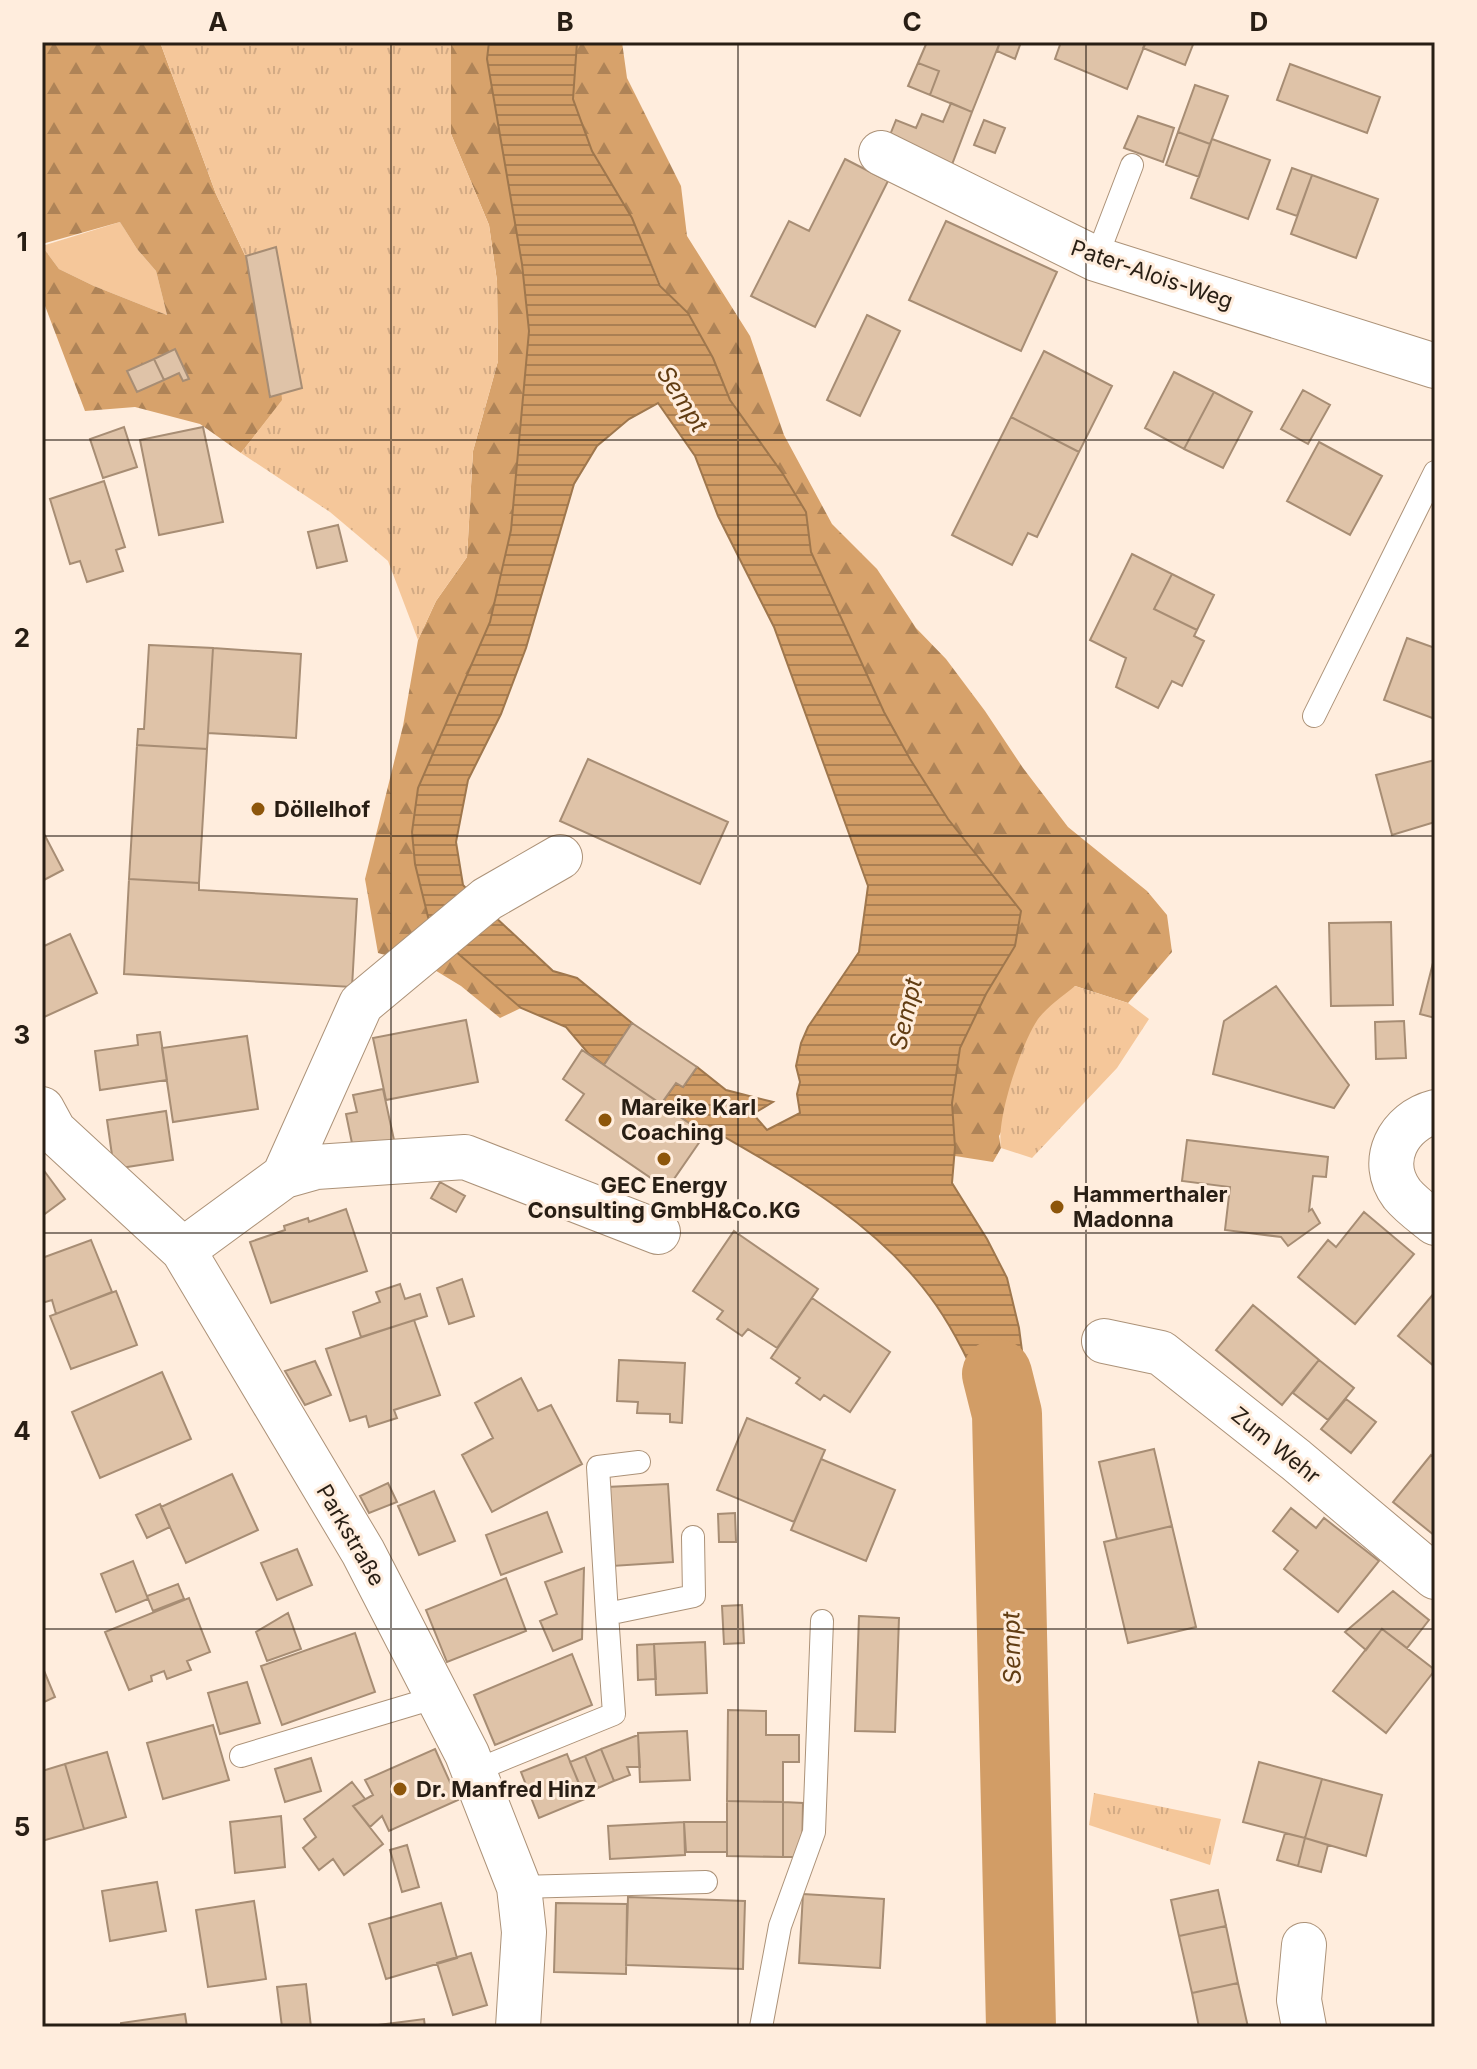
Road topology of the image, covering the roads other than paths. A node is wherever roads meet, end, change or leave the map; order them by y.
1 (881, 153) dead end
2 (1132, 165) dead end
3 (1096, 259) junction
4 (1435, 366) edge
5 (1435, 472) edge
6 (1314, 716) dead end
7 (560, 857) dead end
8 (42, 1109) edge
9 (1435, 1112) edge
10 (284, 1176) junction
11 (1435, 1223) edge
12 (658, 1232) dead end
13 (183, 1250) junction
14 (1104, 1341) dead end
15 (639, 1462) dead end
16 (693, 1537) dead end
17 (1435, 1577) edge
18 (607, 1614) junction
19 (822, 1621) dead end
20 (437, 1697) junction
21 (241, 1756) dead end
22 (474, 1771) junction
23 (706, 1882) dead end
24 (519, 1887) junction
25 (1304, 1945) dead end
26 (518, 2027) edge
27 (761, 2027) edge
28 (1304, 2027) edge

1 - 3 street, Pater-Alois-Weg
2 - 3 lane
3 - 4 street, Pater-Alois-Weg
5 - 6 lane
7 - 10 street
8 - 13 street, Parkstraße
9 - 11 street
10 - 12 street
10 - 13 street
13 - 20 street, Parkstraße
14 - 17 street, Zum Wehr
15 - 18 lane
16 - 18 lane
18 - 22 lane
19 - 27 lane
20 - 21 lane
20 - 22 street, Parkstraße
22 - 24 street, Parkstraße
23 - 24 lane
24 - 26 street, Parkstraße
25 - 28 street

